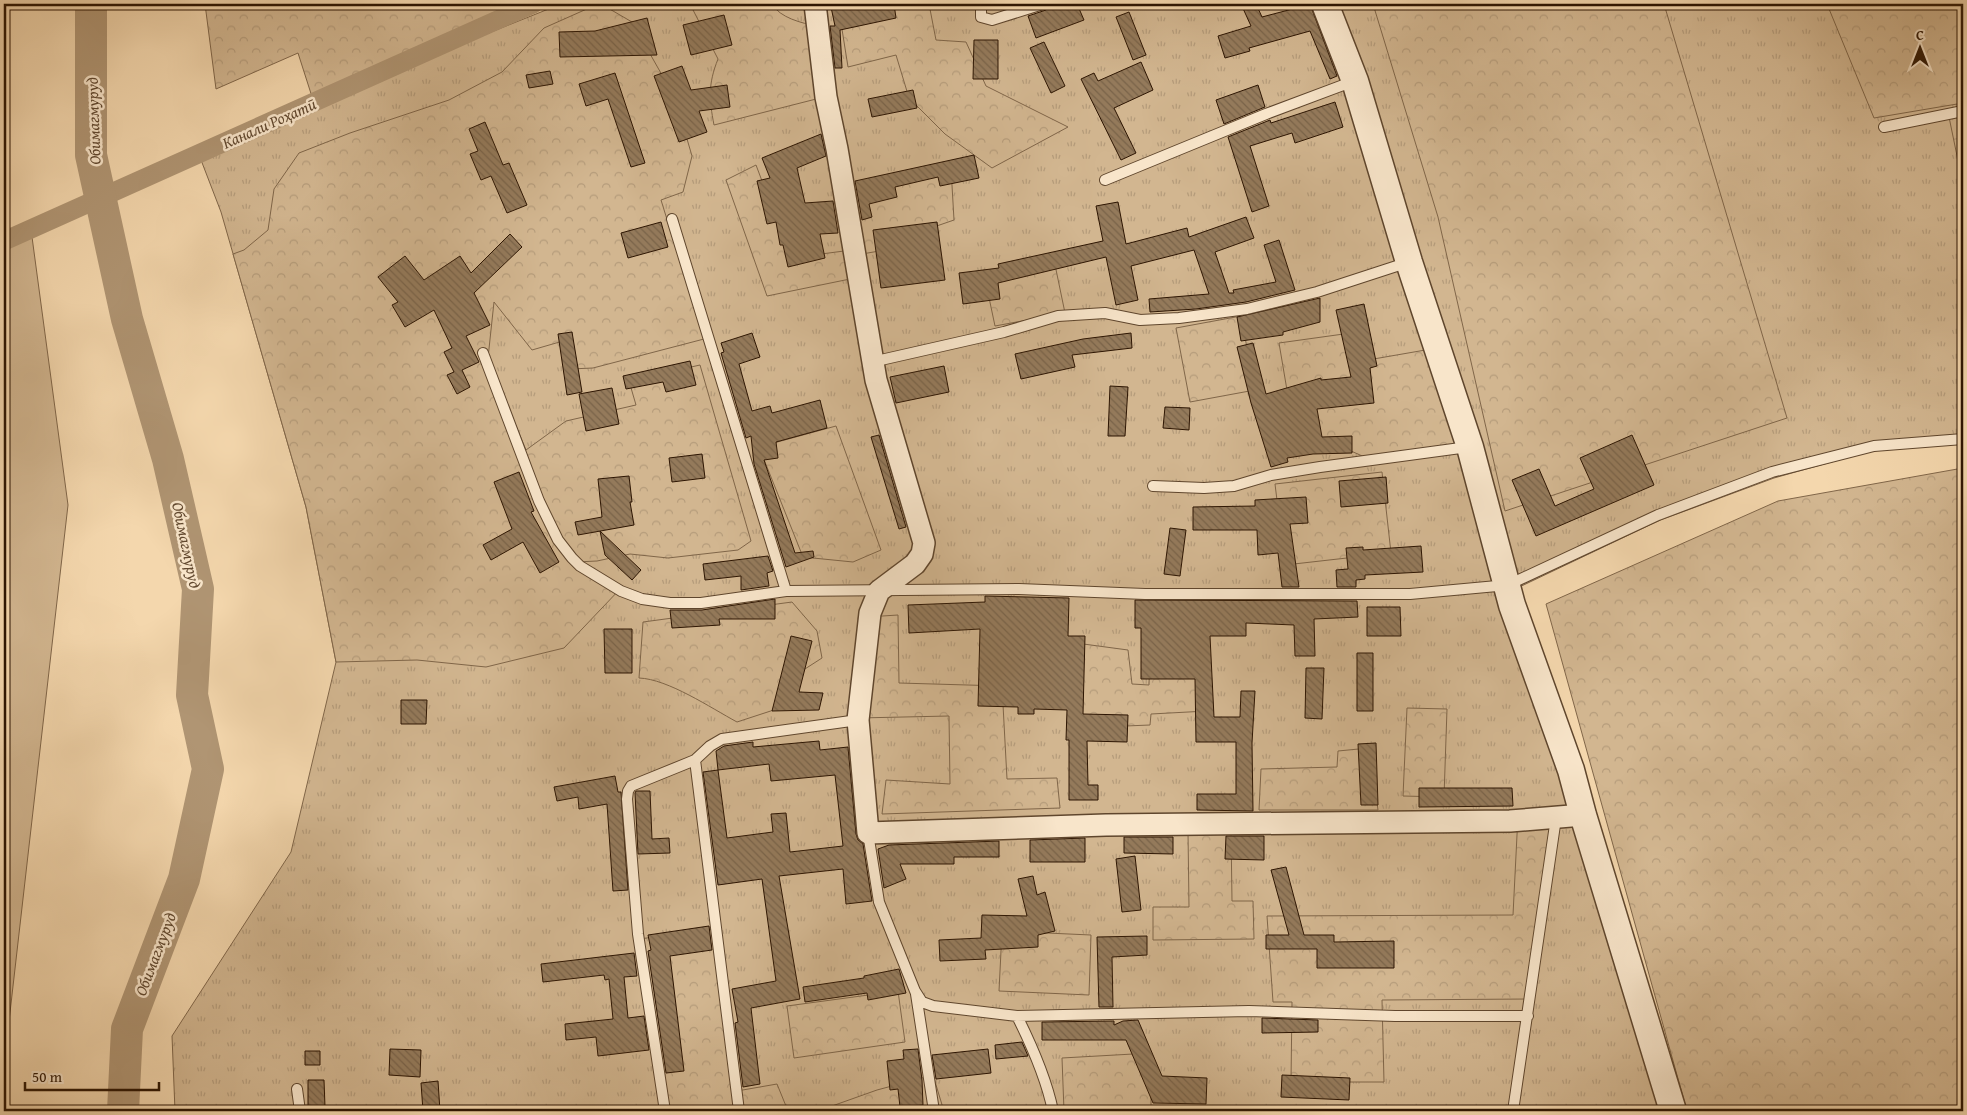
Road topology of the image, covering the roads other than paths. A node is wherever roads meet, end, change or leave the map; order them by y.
1 (815, 4) edge
2 (981, 4) edge
3 (1043, 4) edge
4 (1325, 4) edge
5 (1355, 81) junction
6 (1963, 111) edge
7 (1884, 127) dead end
8 (1105, 180) dead end
9 (672, 219) dead end
10 (1409, 262) junction
11 (483, 353) dead end
12 (872, 362) junction
13 (1963, 439) edge
14 (1470, 447) junction
15 (1153, 486) dead end
16 (1508, 585) junction
17 (786, 591) junction
18 (879, 592) junction
19 (858, 720) junction
20 (695, 760) junction
21 (1583, 815) junction
22 (1556, 818) junction
23 (868, 834) junction
24 (915, 991) junction
25 (1017, 1016) junction
26 (1528, 1016) junction
27 (297, 1089) dead end
28 (300, 1111) edge
29 (665, 1111) edge
30 (739, 1111) edge
31 (934, 1111) edge
32 (1053, 1111) edge
33 (1513, 1111) edge
34 (1673, 1111) edge

1 - 12 street
2 - 3 lane
4 - 5 street
5 - 8 lane
5 - 10 street
6 - 7 lane
9 - 17 lane
10 - 12 lane
10 - 14 street
11 - 17 lane
12 - 18 street
13 - 16 lane
14 - 15 lane
14 - 16 street
16 - 18 lane
16 - 21 street
17 - 18 lane
18 - 19 street
19 - 20 lane
19 - 23 street
20 - 29 lane
20 - 30 lane
21 - 22 street
21 - 34 street
22 - 23 street
22 - 26 lane
23 - 24 lane
24 - 25 lane
24 - 31 lane
25 - 26 lane
25 - 32 lane
26 - 33 lane
27 - 28 lane

